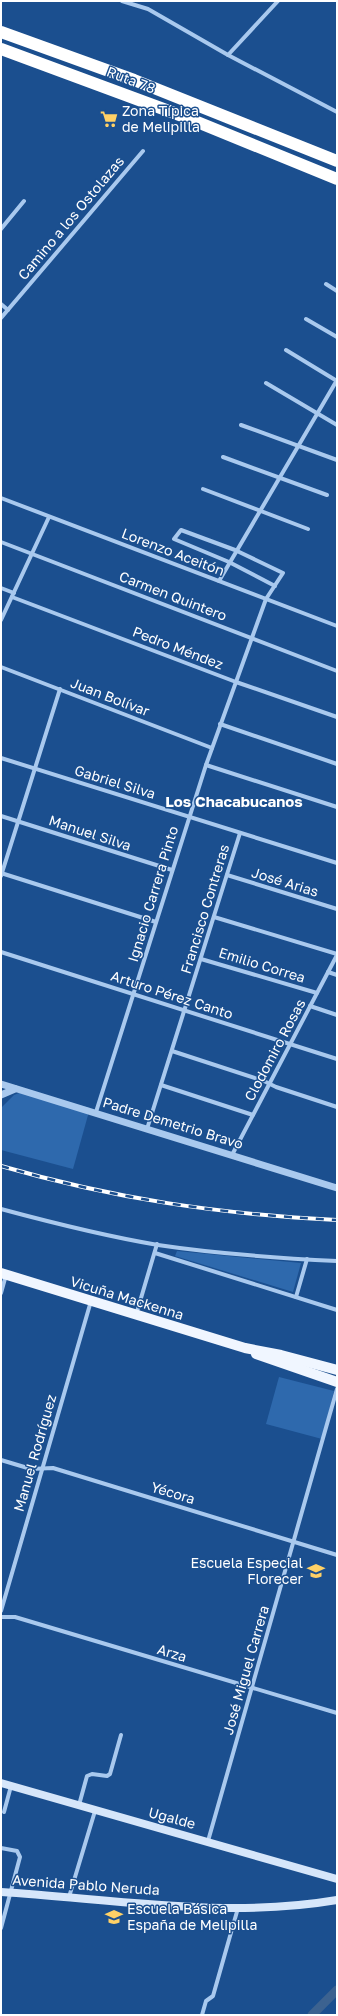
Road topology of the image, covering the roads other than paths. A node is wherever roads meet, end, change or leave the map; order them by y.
1 (122, 1) edge
2 (278, 1) edge
3 (1, 32) edge
4 (1, 49) edge
5 (228, 55) junction
6 (337, 112) edge
7 (143, 151) dead end
8 (337, 161) edge
9 (337, 179) edge
10 (24, 201) dead end
11 (1, 229) edge
12 (326, 284) dead end
13 (337, 291) edge
14 (1, 304) edge
15 (8, 310) junction
16 (1, 318) edge
17 (306, 319) dead end
18 (337, 337) edge
19 (286, 350) dead end
20 (337, 381) edge
21 (266, 383) dead end
22 (317, 413) junction
23 (242, 425) dead end
24 (337, 425) edge
25 (298, 446) junction
26 (223, 457) dead end
27 (337, 460) edge
28 (279, 477) junction
29 (203, 489) dead end
30 (327, 495) dead end
31 (1, 498) edge
32 (259, 510) junction
33 (49, 517) junction
34 (308, 529) dead end
35 (1, 542) edge
36 (235, 550) junction
37 (32, 554) junction
38 (229, 562) junction
39 (219, 581) junction
40 (275, 586) junction
41 (1, 588) edge
42 (13, 595) junction
43 (266, 599) junction
44 (1, 620) edge
45 (337, 626) edge
46 (252, 638) junction
47 (1, 667) edge
48 (337, 671) edge
49 (236, 682) junction
50 (60, 689) junction
51 (337, 717) edge
52 (220, 724) junction
53 (212, 748) junction
54 (1, 758) edge
55 (337, 764) edge
56 (206, 765) junction
57 (35, 769) junction
58 (337, 807) edge
59 (1, 816) edge
60 (189, 817) junction
61 (18, 822) junction
62 (240, 833) junction
63 (337, 863) edge
64 (172, 870) junction
65 (1, 874) edge
66 (227, 875) junction
67 (337, 909) edge
68 (214, 917) junction
69 (156, 922) junction
70 (1, 952) edge
71 (337, 955) edge
72 (201, 959) junction
73 (328, 972) junction
74 (337, 975) edge
75 (317, 993) junction
76 (133, 994) junction
77 (310, 1006) junction
78 (185, 1010) junction
79 (337, 1015) edge
80 (290, 1044) junction
81 (172, 1051) junction
82 (337, 1059) edge
83 (1, 1084) edge
84 (270, 1084) junction
85 (161, 1085) junction
86 (15, 1089) junction
87 (1, 1095) edge
88 (337, 1107) edge
89 (96, 1112) junction
90 (253, 1115) junction
91 (147, 1129) junction
92 (232, 1155) junction
93 (337, 1188) edge
94 (1, 1209) edge
95 (157, 1244) junction
96 (155, 1253) junction
97 (306, 1259) junction
98 (337, 1261) edge
99 (4, 1274) edge
100 (1, 1293) edge
101 (296, 1297) junction
102 (91, 1301) junction
103 (337, 1310) edge
104 (136, 1315) junction
105 (245, 1348) junction
106 (337, 1370) edge
107 (337, 1382) edge
108 (337, 1389) edge
109 (1, 1460) edge
110 (42, 1469) junction
111 (294, 1542) junction
112 (337, 1555) edge
113 (1, 1611) edge
114 (1, 1617) edge
115 (252, 1688) junction
116 (337, 1713) edge
117 (121, 1735) dead end
118 (1, 1783) edge
119 (11, 1786) junction
120 (78, 1806) junction
121 (95, 1811) junction
122 (4, 1812) dead end
123 (208, 1841) junction
124 (1, 1848) edge
125 (337, 1879) edge
126 (1, 1892) edge
127 (11, 1892) junction
128 (69, 1897) junction
129 (337, 1900) edge
130 (238, 1908) junction
131 (1, 1928) edge
132 (202, 2015) edge

1 - 5 street
2 - 5 street
3 - 8 highway, Ruta 78
4 - 9 highway, Ruta 78
5 - 6 street
7 - 15 street, Camino a los Ostolazas
10 - 11 street
12 - 13 street
14 - 15 street
15 - 16 street, Camino a los Ostolazas
17 - 18 street
19 - 20 street
20 - 22 street
21 - 22 street
22 - 24 street
22 - 25 street
23 - 25 street
25 - 27 street
25 - 28 street
26 - 28 street
28 - 30 street
28 - 32 street
29 - 32 street
31 - 33 street, Lorenzo Aceitón
32 - 34 street
32 - 36 street
33 - 37 street
33 - 39 street, Lorenzo Aceitón
35 - 37 street, Carmen Quintero
36 - 38 street
36 - 38 street
36 - 40 street, Ignacio Carrera Pinto
37 - 42 street
37 - 46 street, Carmen Quintero
38 - 39 street
38 - 40 street
39 - 43 street, Lorenzo Aceitón
40 - 43 street, Ignacio Carrera Pinto
41 - 42 street, Pedro Méndez
42 - 44 street
42 - 49 street, Pedro Méndez
43 - 45 street, Lorenzo Aceitón
43 - 46 street, Ignacio Carrera Pinto
46 - 48 street, Carmen Quintero
46 - 49 street, Ignacio Carrera Pinto
47 - 50 street, Juan Bolívar
49 - 51 street, Pedro Méndez
49 - 52 street, Ignacio Carrera Pinto
50 - 53 street, Juan Bolívar
50 - 57 street
52 - 53 street, Ignacio Carrera Pinto
52 - 55 street
53 - 56 street, Ignacio Carrera Pinto
54 - 57 street, Gabriel Silva
56 - 58 street
56 - 60 street, Ignacio Carrera Pinto
57 - 60 street, Gabriel Silva
57 - 61 street
59 - 61 street, Manuel Silva
60 - 62 street, Gabriel Silva
60 - 64 street, Ignacio Carrera Pinto
61 - 64 street, Manuel Silva
61 - 65 street
62 - 63 street, Gabriel Silva
62 - 66 street, Francisco Contreras
64 - 69 street, Ignacio Carrera Pinto
65 - 69 street
66 - 67 street, José Arias
66 - 68 street, Francisco Contreras
68 - 71 street
68 - 72 street, Francisco Contreras
69 - 76 street, Ignacio Carrera Pinto
70 - 76 street, Arturo Pérez Canto
71 - 73 street, Clodomiro Rosas
72 - 75 street, Emilio Correa
72 - 78 street, Francisco Contreras
73 - 74 street
73 - 75 street, Clodomiro Rosas
75 - 77 street, Clodomiro Rosas
76 - 78 street, Arturo Pérez Canto
76 - 89 street, Ignacio Carrera Pinto
77 - 79 street
77 - 80 street, Clodomiro Rosas
78 - 80 street, Arturo Pérez Canto
78 - 81 street, Francisco Contreras
80 - 82 street, Arturo Pérez Canto
80 - 84 street, Clodomiro Rosas
81 - 84 street
81 - 85 street, Francisco Contreras
83 - 86 street, Padre Demetrio Bravo
84 - 88 street
84 - 90 street, Clodomiro Rosas
85 - 90 street
85 - 91 street, Francisco Contreras
86 - 87 street
86 - 89 street, Padre Demetrio Bravo
89 - 91 street, Padre Demetrio Bravo
90 - 92 street, Clodomiro Rosas
91 - 92 street, Padre Demetrio Bravo
92 - 93 street, Padre Demetrio Bravo
94 - 95 street
95 - 96 street
95 - 97 street
96 - 101 street
96 - 104 street
97 - 98 street
97 - 101 street
99 - 100 street
99 - 102 main road, Vicuña Mackenna
101 - 103 street
102 - 104 main road, Vicuña Mackenna
102 - 110 street, Manuel Rodríguez
104 - 105 main road, Vicuña Mackenna
105 - 106 main road, Vicuña Mackenna
105 - 107 main road, Vicuña Mackenna
108 - 111 street, José Miguel Carrera
109 - 110 street, Yécora
110 - 111 street, Yécora
110 - 113 street, Manuel Rodríguez
111 - 112 street, Yécora
111 - 115 street, José Miguel Carrera
114 - 115 street, Arza
115 - 116 street, Arza
115 - 123 street, José Miguel Carrera
117 - 120 street
118 - 119 main road, Ugalde
119 - 120 main road, Ugalde
119 - 122 street
120 - 121 main road, Ugalde
121 - 123 main road, Ugalde
121 - 128 street
123 - 125 main road, Ugalde
124 - 127 street
126 - 127 main road, Avenida Pablo Neruda
127 - 128 main road, Avenida Pablo Neruda
127 - 131 street
128 - 130 main road, Avenida Pablo Neruda
129 - 130 main road, Avenida Pablo Neruda
130 - 132 street

